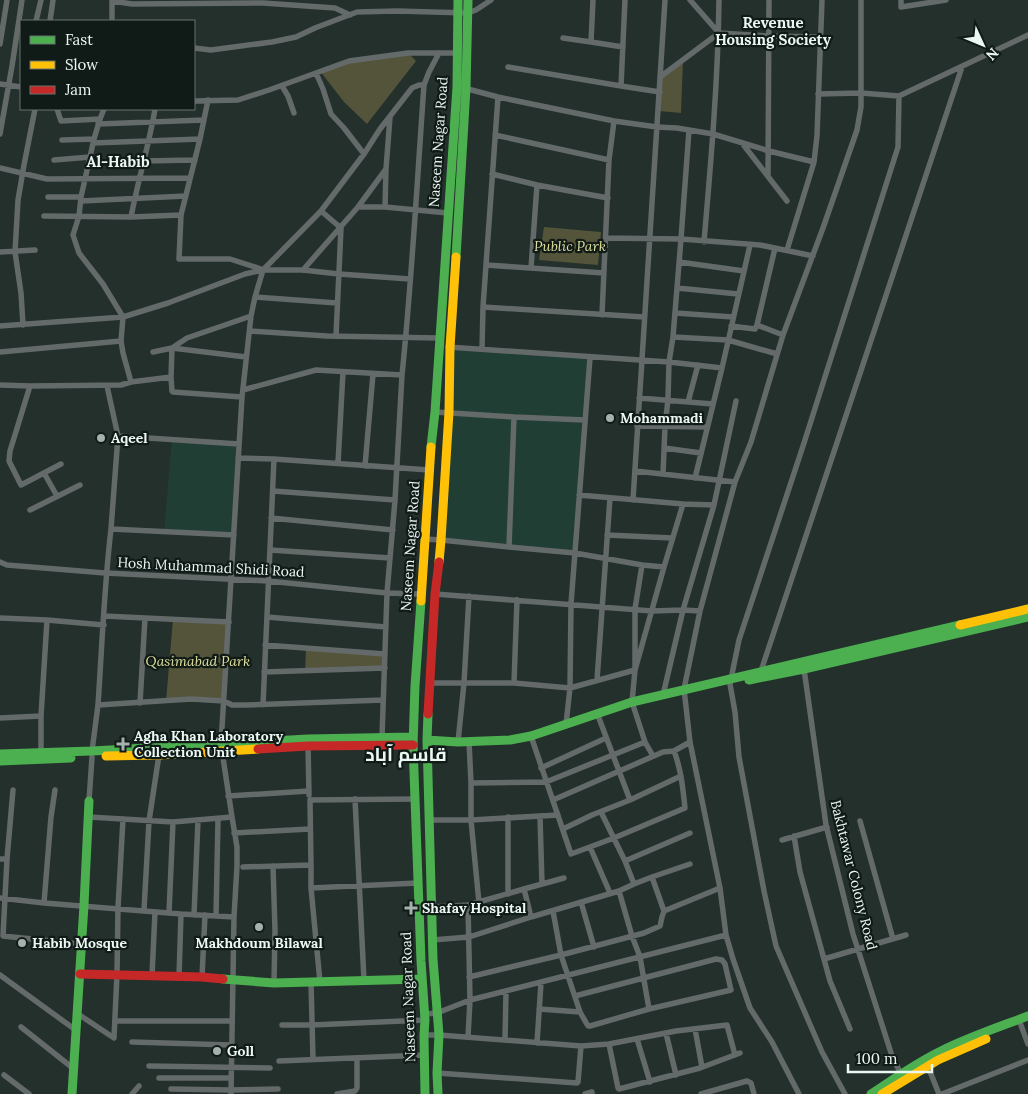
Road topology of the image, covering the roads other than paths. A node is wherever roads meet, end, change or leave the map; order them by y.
1 (7, 0) edge
2 (22, 0) edge
3 (41, 0) edge
4 (53, 0) edge
5 (112, 0) edge
6 (458, 0) edge
7 (468, 0) edge
8 (491, 0) edge
9 (593, 0) edge
10 (625, 0) edge
11 (666, 0) edge
12 (690, 0) edge
13 (720, 0) edge
14 (769, 0) edge
15 (822, 0) edge
16 (860, 0) edge
17 (900, 0) edge
18 (946, 0) edge
19 (186, 2) edge
20 (458, 13) junction
21 (468, 14) junction
22 (350, 15) junction
23 (36, 20) edge
24 (50, 20) edge
25 (112, 20) edge
26 (19, 30) edge
27 (719, 33) junction
28 (1028, 35) edge
29 (768, 36) junction
30 (820, 37) junction
31 (563, 38) dead end
32 (591, 42) junction
33 (0, 44) edge
34 (623, 47) junction
35 (195, 48) edge
36 (457, 52) junction
37 (440, 53) junction
38 (508, 67) dead end
39 (962, 67) junction
40 (316, 72) junction
41 (660, 77) junction
42 (0, 84) edge
43 (8, 85) junction
44 (424, 85) junction
45 (282, 86) junction
46 (621, 86) junction
47 (20, 87) edge
48 (461, 88) junction
49 (660, 92) junction
50 (861, 93) junction
51 (818, 94) junction
52 (498, 96) junction
53 (899, 96) junction
54 (208, 100) junction
55 (195, 101) edge
56 (35, 110) edge
57 (58, 110) edge
58 (104, 110) edge
59 (155, 110) edge
60 (294, 113) dead end
61 (390, 117) junction
62 (204, 120) junction
63 (99, 121) junction
64 (153, 121) junction
65 (614, 121) junction
66 (657, 127) junction
67 (689, 130) junction
68 (0, 134) edge
69 (713, 134) junction
70 (495, 135) junction
71 (62, 140) dead end
72 (200, 140) junction
73 (94, 141) junction
74 (149, 141) junction
75 (742, 144) junction
76 (768, 151) junction
77 (364, 154) junction
78 (90, 157) junction
79 (54, 160) dead end
80 (195, 160) junction
81 (609, 160) junction
82 (143, 162) junction
83 (814, 162) junction
84 (0, 168) edge
85 (386, 169) junction
86 (22, 172) junction
87 (492, 174) junction
88 (768, 176) junction
89 (86, 178) junction
90 (190, 178) junction
91 (140, 179) junction
92 (537, 185) junction
93 (186, 196) junction
94 (48, 198) dead end
95 (135, 198) junction
96 (608, 198) junction
97 (81, 199) junction
98 (787, 201) dead end
99 (358, 207) junction
100 (385, 207) junction
101 (415, 209) junction
102 (321, 211) junction
103 (448, 213) junction
104 (181, 215) junction
105 (44, 216) dead end
106 (79, 216) junction
107 (131, 216) junction
108 (341, 228) junction
109 (606, 238) junction
110 (650, 238) junction
111 (681, 239) junction
112 (704, 242) junction
113 (750, 245) junction
114 (775, 248) junction
115 (35, 250) dead end
116 (787, 250) junction
117 (0, 252) edge
118 (15, 252) junction
119 (813, 256) junction
120 (679, 262) junction
121 (486, 265) junction
122 (532, 268) junction
123 (264, 270) junction
124 (303, 270) junction
125 (744, 271) junction
126 (604, 273) junction
127 (339, 274) junction
128 (410, 278) junction
129 (677, 288) junction
130 (738, 294) junction
131 (255, 297) junction
132 (338, 303) junction
133 (483, 307) junction
134 (675, 312) junction
135 (602, 315) junction
136 (251, 316) junction
137 (123, 317) junction
138 (644, 317) junction
139 (733, 317) junction
140 (23, 325) junction
141 (757, 325) junction
142 (0, 326) edge
143 (731, 326) junction
144 (250, 331) junction
145 (783, 335) junction
146 (336, 336) junction
147 (673, 336) junction
148 (406, 338) junction
149 (728, 340) junction
150 (121, 341) junction
151 (439, 343) junction
152 (450, 347) junction
153 (172, 348) junction
154 (482, 349) junction
155 (0, 352) edge
156 (153, 352) dead end
157 (777, 354) junction
158 (246, 357) junction
159 (590, 358) junction
160 (641, 360) junction
161 (670, 362) junction
162 (698, 366) junction
163 (722, 368) junction
164 (343, 372) junction
165 (373, 374) junction
166 (402, 375) junction
167 (171, 377) junction
168 (131, 382) junction
169 (0, 385) edge
170 (30, 386) junction
171 (107, 386) junction
172 (243, 390) junction
173 (242, 397) junction
174 (639, 398) junction
175 (668, 399) junction
176 (736, 400) dead end
177 (688, 402) junction
178 (713, 404) junction
179 (435, 412) junction
180 (450, 412) junction
181 (514, 417) junction
182 (585, 420) junction
183 (637, 426) junction
184 (665, 427) junction
185 (707, 427) junction
186 (118, 436) junction
187 (239, 444) junction
188 (664, 448) junction
189 (701, 452) junction
190 (238, 458) junction
191 (274, 459) junction
192 (338, 463) junction
193 (61, 464) dead end
194 (366, 466) junction
195 (397, 468) junction
196 (429, 470) junction
197 (635, 472) junction
198 (44, 473) junction
199 (663, 474) junction
200 (694, 478) junction
201 (718, 480) junction
202 (735, 482) junction
203 (80, 485) dead end
204 (273, 491) junction
205 (580, 495) junction
206 (57, 496) junction
207 (610, 498) junction
208 (395, 500) junction
209 (633, 500) junction
210 (683, 504) junction
211 (714, 505) junction
212 (30, 510) dead end
213 (271, 518) junction
214 (110, 529) junction
215 (393, 530) junction
216 (607, 534) junction
217 (234, 535) junction
218 (672, 538) junction
219 (425, 539) junction
220 (441, 540) junction
221 (509, 547) junction
222 (270, 550) junction
223 (575, 552) junction
224 (390, 558) junction
225 (606, 559) junction
226 (0, 562) edge
227 (642, 565) junction
228 (664, 568) junction
229 (106, 573) junction
230 (231, 578) junction
231 (268, 581) junction
232 (387, 593) junction
233 (422, 594) junction
234 (435, 594) junction
235 (469, 596) junction
236 (517, 600) junction
237 (571, 604) junction
238 (602, 606) junction
239 (1028, 609) edge
240 (635, 610) junction
241 (683, 610) junction
242 (652, 611) junction
243 (700, 611) junction
244 (104, 616) junction
245 (267, 616) junction
246 (1028, 617) edge
247 (0, 618) edge
248 (145, 618) junction
249 (47, 620) junction
250 (228, 622) junction
251 (104, 625) junction
252 (386, 627) junction
253 (266, 645) junction
254 (385, 654) junction
255 (385, 668) junction
256 (804, 669) junction
257 (635, 670) junction
258 (761, 671) junction
259 (264, 672) junction
260 (597, 680) junction
261 (731, 681) junction
262 (430, 683) junction
263 (464, 683) junction
264 (514, 684) junction
265 (570, 688) junction
266 (684, 689) junction
267 (663, 695) junction
268 (383, 700) junction
269 (224, 701) junction
270 (632, 702) junction
271 (140, 703) junction
272 (98, 705) junction
273 (263, 705) junction
274 (597, 713) junction
275 (41, 716) junction
276 (0, 718) edge
277 (566, 724) junction
278 (382, 736) junction
279 (531, 736) junction
280 (606, 738) junction
281 (427, 740) junction
282 (413, 741) junction
283 (469, 741) junction
284 (458, 742) junction
285 (645, 742) junction
286 (690, 742) junction
287 (308, 743) junction
288 (222, 748) junction
289 (674, 751) junction
290 (41, 752) junction
291 (0, 754) edge
292 (92, 754) junction
293 (159, 755) junction
294 (613, 755) junction
295 (653, 756) junction
296 (0, 761) edge
297 (541, 768) junction
298 (620, 772) junction
299 (681, 776) junction
300 (546, 782) junction
301 (471, 783) junction
302 (14, 790) dead end
303 (55, 790) dead end
304 (309, 791) junction
305 (228, 796) junction
306 (355, 799) junction
307 (415, 799) junction
308 (310, 800) junction
309 (552, 800) junction
310 (630, 800) junction
311 (89, 801) joint
312 (602, 812) junction
313 (558, 815) junction
314 (540, 816) junction
315 (89, 817) junction
316 (232, 817) junction
317 (508, 818) junction
318 (123, 819) junction
319 (218, 819) junction
320 (198, 820) junction
321 (430, 820) junction
322 (471, 820) junction
323 (149, 821) junction
324 (860, 821) dead end
325 (173, 822) junction
326 (827, 827) junction
327 (310, 829) junction
328 (563, 829) junction
329 (234, 833) junction
330 (690, 833) dead end
331 (416, 834) junction
332 (430, 834) junction
333 (794, 836) junction
334 (614, 838) junction
335 (782, 840) dead end
336 (590, 847) junction
337 (3, 859) edge
338 (625, 862) junction
339 (690, 864) dead end
340 (310, 865) junction
341 (273, 866) junction
342 (243, 868) dead end
343 (652, 877) junction
344 (564, 878) dead end
345 (418, 883) junction
346 (542, 884) junction
347 (634, 884) junction
348 (358, 886) junction
349 (311, 888) junction
350 (720, 888) junction
351 (524, 889) junction
352 (619, 890) junction
353 (610, 893) junction
354 (508, 894) junction
355 (2, 898) edge
356 (44, 902) junction
357 (479, 902) junction
358 (581, 902) junction
359 (84, 905) junction
360 (468, 905) junction
361 (418, 907) junction
362 (432, 907) junction
363 (118, 908) junction
364 (144, 910) junction
365 (552, 911) junction
366 (664, 911) junction
367 (155, 912) junction
368 (169, 912) junction
369 (181, 914) junction
370 (194, 915) junction
371 (205, 915) junction
372 (216, 916) junction
373 (234, 916) junction
374 (531, 917) junction
375 (726, 935) junction
376 (906, 935) dead end
377 (632, 936) junction
378 (469, 938) junction
379 (893, 939) junction
380 (432, 940) junction
381 (81, 944) junction
382 (594, 947) junction
383 (858, 949) junction
384 (561, 956) junction
385 (640, 957) junction
386 (824, 959) junction
387 (80, 974) junction
388 (117, 974) junction
389 (0, 975) edge
390 (152, 976) junction
391 (568, 976) junction
392 (178, 977) junction
393 (202, 977) junction
394 (469, 977) junction
395 (643, 978) junction
396 (233, 979) junction
397 (421, 979) junction
398 (364, 980) junction
399 (316, 982) junction
400 (274, 983) junction
401 (540, 983) junction
402 (506, 992) junction
403 (574, 996) junction
404 (470, 1000) junction
405 (539, 1009) junction
406 (650, 1009) junction
407 (580, 1012) junction
408 (437, 1013) junction
409 (78, 1014) junction
410 (1028, 1016) edge
411 (425, 1017) junction
412 (115, 1021) junction
413 (232, 1022) junction
414 (1023, 1022) edge
415 (282, 1025) dead end
416 (312, 1025) junction
417 (21, 1027) dead end
418 (695, 1029) junction
419 (850, 1029) dead end
420 (77, 1031) junction
421 (666, 1033) junction
422 (424, 1035) junction
423 (438, 1035) junction
424 (468, 1037) junction
425 (637, 1039) junction
426 (504, 1040) junction
427 (132, 1042) dead end
428 (537, 1043) junction
429 (609, 1044) junction
430 (1028, 1044) edge
431 (231, 1045) junction
432 (581, 1046) junction
433 (425, 1055) junction
434 (357, 1058) junction
435 (313, 1059) junction
436 (1028, 1060) edge
437 (279, 1061) dead end
438 (926, 1062) junction
439 (149, 1066) dead end
440 (231, 1067) junction
441 (702, 1067) junction
442 (270, 1068) dead end
443 (74, 1069) junction
444 (436, 1073) junction
445 (4, 1075) dead end
446 (676, 1075) junction
447 (903, 1076) junction
448 (159, 1078) dead end
449 (231, 1078) junction
450 (650, 1082) junction
451 (139, 1086) dead end
452 (171, 1089) dead end
453 (278, 1089) dead end
454 (231, 1092) edge
455 (29, 1094) edge
456 (72, 1094) edge
457 (132, 1094) edge
458 (337, 1094) edge
459 (425, 1094) edge
460 (438, 1094) edge
461 (585, 1094) edge
462 (592, 1094) edge
463 (701, 1094) edge
464 (754, 1094) edge
465 (799, 1094) edge
466 (845, 1094) edge
467 (871, 1094) edge
468 (882, 1094) edge
469 (941, 1094) edge

1 - 33 street
2 - 26 street
3 - 23 street
4 - 24 street
5 - 19 street
5 - 25 street
6 - 20 main road, Naseem Nagar Road
7 - 21 main road, Naseem Nagar Road
8 - 21 street
9 - 32 street
10 - 34 street
11 - 41 street
12 - 27 street
13 - 27 street
14 - 29 street
15 - 30 street
16 - 50 street
17 - 18 street
19 - 22 street
20 - 21 street
20 - 22 street
20 - 36 main road, Naseem Nagar Road
21 - 48 main road, Naseem Nagar Road
22 - 35 street
26 - 43 street
27 - 29 street
27 - 41 street
27 - 69 street
28 - 39 street
29 - 30 street
29 - 76 street
30 - 51 street
31 - 32 street
32 - 34 street
34 - 46 street
36 - 37 street
36 - 48 main road, Naseem Nagar Road
37 - 40 street
37 - 44 street
38 - 46 street
39 - 53 street
39 - 258 street
40 - 45 street
40 - 77 street
41 - 49 street
42 - 43 street
43 - 47 street
43 - 68 street
44 - 61 street
44 - 101 street
45 - 54 street
45 - 60 street
46 - 49 street
48 - 52 street
48 - 103 main road, Naseem Nagar Road
48 - 152 main road, Naseem Nagar Road
49 - 66 street
50 - 51 street
50 - 53 street
50 - 119 street
51 - 83 street
52 - 65 street
52 - 70 street
53 - 261 street
54 - 55 street
54 - 62 street
56 - 86 street
57 - 63 street
58 - 63 street
59 - 64 street
61 - 77 street
61 - 85 street
62 - 64 street
62 - 72 street
63 - 64 street
63 - 73 street
64 - 74 street
65 - 66 street
65 - 81 street
66 - 67 street
66 - 110 street
67 - 69 street
67 - 111 street
69 - 75 street
69 - 112 street
70 - 81 street
70 - 87 street
71 - 73 street
72 - 74 street
72 - 80 street
73 - 74 street
73 - 78 street
74 - 82 street
75 - 76 street
75 - 88 street
76 - 83 street
76 - 88 street
77 - 102 street
78 - 79 street
78 - 89 street
80 - 82 street
80 - 90 street
81 - 96 street
82 - 91 street
83 - 116 street
84 - 86 street
85 - 99 street
85 - 100 street
86 - 89 street
86 - 118 street
87 - 92 street
87 - 121 street
88 - 98 street
89 - 91 street
89 - 97 street
90 - 91 street
90 - 93 street
91 - 95 street
92 - 96 street
92 - 122 street
93 - 95 street
93 - 104 street
94 - 97 street
95 - 97 street
95 - 107 street
96 - 109 street
97 - 106 street
99 - 100 street
99 - 108 street
100 - 101 street
101 - 103 street
101 - 128 street
102 - 108 street
102 - 123 street
103 - 151 main road, Naseem Nagar Road
104 - 107 street
104 - 123 street
105 - 106 street
106 - 107 street
106 - 137 street
108 - 124 street
108 - 127 street
109 - 110 street
109 - 126 street
110 - 111 street
110 - 138 street
111 - 112 street
111 - 120 street
112 - 113 street
113 - 114 street
113 - 125 street
114 - 116 street
114 - 141 street
115 - 118 street
116 - 119 street
117 - 118 street
118 - 140 street
119 - 145 street
120 - 125 street
120 - 129 street
121 - 122 street
121 - 133 street
122 - 126 street
123 - 124 street
123 - 131 street
123 - 137 street
124 - 127 street
125 - 130 street
126 - 135 street
127 - 128 street
127 - 132 street
128 - 148 street
129 - 130 street
129 - 134 street
130 - 139 street
131 - 132 street
131 - 136 street
132 - 146 street
133 - 135 street
133 - 154 street
134 - 139 street
134 - 147 street
135 - 138 street
136 - 144 street
136 - 153 street
137 - 140 street
137 - 150 street
138 - 160 street
139 - 143 street
140 - 142 street
141 - 143 street
141 - 145 street
143 - 149 street
144 - 146 street
144 - 158 street
145 - 157 street
146 - 148 street
147 - 149 street
147 - 161 street
148 - 151 street
148 - 166 street
149 - 157 street
149 - 163 street
150 - 155 street
150 - 168 street
151 - 152 street
151 - 179 main road, Naseem Nagar Road
152 - 154 street
152 - 180 main road, Naseem Nagar Road
153 - 156 street
153 - 158 street
153 - 167 street
154 - 159 street
157 - 202 street
158 - 172 street
159 - 160 street
159 - 182 street
160 - 161 street
160 - 174 street
161 - 162 street
161 - 175 street
162 - 163 street
162 - 177 street
163 - 178 street
164 - 165 street
164 - 172 street
164 - 192 street
165 - 166 street
165 - 194 street
166 - 195 street
167 - 168 street
167 - 173 street
168 - 171 street
169 - 170 street
170 - 171 street
170 - 198 street
171 - 186 street
172 - 173 street
173 - 187 street
174 - 175 street
174 - 183 street
175 - 177 street
175 - 184 street
176 - 201 street
177 - 178 street
178 - 185 street
179 - 180 street
179 - 196 main road, Naseem Nagar Road
180 - 181 street
180 - 220 main road, Naseem Nagar Road
181 - 182 street
181 - 221 street
182 - 205 street
183 - 184 street
183 - 197 street
184 - 185 street
184 - 188 street
185 - 189 street
186 - 187 street
186 - 214 street
187 - 190 street
188 - 189 street
188 - 199 street
189 - 200 street
190 - 191 street
190 - 217 street
191 - 192 street
191 - 204 street
192 - 194 street
193 - 198 street
194 - 195 street
195 - 196 street
195 - 208 street
196 - 219 main road, Naseem Nagar Road
197 - 199 street
197 - 209 street
198 - 206 street
199 - 200 street
200 - 201 street
201 - 202 street
201 - 211 street
202 - 243 street
203 - 206 street
204 - 208 street
204 - 213 street
205 - 207 street
205 - 223 street
206 - 212 street
207 - 209 street
207 - 216 street
208 - 215 street
209 - 210 street
210 - 211 street
210 - 218 street
211 - 241 street
213 - 215 street
213 - 222 street
214 - 217 street
214 - 229 street
215 - 224 street
216 - 218 street
216 - 225 street
217 - 230 street
218 - 228 street
219 - 220 street
219 - 233 main road, Naseem Nagar Road
220 - 221 street
220 - 234 main road, Naseem Nagar Road
221 - 223 street
222 - 224 street
222 - 231 street
223 - 225 street
223 - 237 street
224 - 232 street
225 - 227 street
225 - 238 street
226 - 229 street, Hosh Muhammad Shidi Road
227 - 228 street
227 - 240 street
228 - 242 street
229 - 230 street, Hosh Muhammad Shidi Road
229 - 244 street
230 - 231 street, Hosh Muhammad Shidi Road
230 - 250 street
231 - 232 street, Hosh Muhammad Shidi Road
231 - 245 street
232 - 233 street, Hosh Muhammad Shidi Road
232 - 252 street
233 - 234 main road
233 - 282 main road, Naseem Nagar Road
234 - 235 street
234 - 262 main road, Naseem Nagar Road
235 - 236 street
235 - 263 street
236 - 237 street
236 - 264 street
237 - 238 street
237 - 265 street
238 - 240 street
238 - 260 street
239 - 258 main road
240 - 242 street
240 - 257 street
241 - 242 street
241 - 243 street
241 - 267 street
242 - 257 street
243 - 266 street
244 - 248 street
244 - 251 street
245 - 252 street
245 - 253 street
246 - 256 main road
247 - 249 street
248 - 250 street
248 - 271 street
249 - 251 street
249 - 275 street
250 - 269 street
251 - 272 street
252 - 254 street
253 - 254 street
253 - 259 street
254 - 255 street
255 - 259 street
255 - 268 street
256 - 261 main road
256 - 326 street, Bakhtawar Colony Road
257 - 260 street
257 - 270 street
258 - 261 main road
259 - 273 street
260 - 265 street
261 - 266 main road
261 - 466 street
262 - 263 street
262 - 281 main road, Naseem Nagar Road
263 - 264 street
263 - 284 street
264 - 265 street
265 - 277 street
266 - 267 main road
266 - 286 street
267 - 270 main road
268 - 273 street
268 - 278 street
269 - 271 street
269 - 273 street
269 - 288 street
270 - 274 main road
270 - 285 street
271 - 272 street
272 - 292 street
274 - 277 main road
274 - 280 street
275 - 276 street
275 - 290 street
277 - 279 main road
278 - 282 main road
278 - 287 main road
279 - 283 main road
279 - 297 street
280 - 294 street
280 - 297 street
281 - 284 main road
281 - 321 main road, Naseem Nagar Road
282 - 287 main road
282 - 307 main road, Naseem Nagar Road
283 - 284 main road
283 - 301 street
285 - 294 street
285 - 295 street
286 - 289 street
286 - 350 street
287 - 288 main road
287 - 304 street
288 - 292 main road
288 - 293 main road
288 - 305 street
289 - 295 street
289 - 299 street
290 - 291 main road
290 - 292 main road
292 - 293 main road
292 - 296 main road
292 - 311 street
293 - 323 street
294 - 298 street
294 - 300 street
295 - 298 street
297 - 300 street
298 - 309 street
298 - 310 street
299 - 310 street
299 - 334 street
300 - 301 street
300 - 309 street
301 - 322 street
302 - 337 street
303 - 356 street
304 - 305 street
304 - 308 street
305 - 316 street
306 - 307 street
306 - 308 street
306 - 348 street
307 - 331 main road, Naseem Nagar Road
308 - 327 street
309 - 313 street
310 - 312 street
311 - 315 main road
312 - 328 street
312 - 334 street
313 - 314 street
313 - 328 street
314 - 317 street
314 - 346 street
315 - 318 street
315 - 359 main road
316 - 319 street
316 - 329 street
317 - 322 street
317 - 354 street
318 - 323 street
318 - 363 street
319 - 320 street
319 - 372 street
320 - 325 street
320 - 370 street
321 - 322 street
321 - 332 main road, Naseem Nagar Road
322 - 357 street
323 - 325 street
323 - 364 street
324 - 379 street
325 - 368 street
326 - 333 street
326 - 383 street, Bakhtawar Colony Road
327 - 329 street
327 - 340 street
328 - 336 street
329 - 373 street
330 - 338 street
331 - 332 main road
331 - 345 main road, Naseem Nagar Road
332 - 362 main road, Naseem Nagar Road
333 - 335 street
333 - 386 street
334 - 336 street
334 - 338 street
336 - 353 street
337 - 355 street
338 - 347 street
339 - 343 street
340 - 341 street
340 - 349 street
341 - 342 street
341 - 400 street
343 - 347 street
343 - 366 street
344 - 346 street
345 - 348 street
345 - 361 main road, Naseem Nagar Road
346 - 351 street
347 - 352 street
348 - 349 street
348 - 398 street
349 - 399 street
350 - 366 street
350 - 375 street
351 - 354 street
351 - 374 street
352 - 353 street
352 - 377 street
353 - 358 street
354 - 357 street
355 - 356 street
355 - 381 street
356 - 359 street
357 - 360 street
358 - 365 street
358 - 382 street
359 - 363 street
359 - 381 main road
360 - 362 street
360 - 378 street
361 - 362 street
361 - 397 main road, Naseem Nagar Road
362 - 380 main road, Naseem Nagar Road
363 - 364 street
363 - 388 street
364 - 367 street
365 - 374 street
365 - 384 street
366 - 377 street
367 - 368 street
367 - 390 street
368 - 369 street
369 - 370 street
369 - 392 street
370 - 371 street
371 - 372 street
371 - 393 street
372 - 373 street
373 - 396 street
374 - 378 street
375 - 385 street
375 - 465 street
376 - 379 street
377 - 382 street
377 - 385 street
378 - 380 street
378 - 394 street
379 - 383 street
380 - 408 main road, Naseem Nagar Road
381 - 387 main road
382 - 384 street
383 - 386 street
383 - 447 street, Bakhtawar Colony Road
384 - 391 street
384 - 394 street
385 - 391 street
385 - 395 street
386 - 419 street
387 - 388 main road
387 - 409 main road
388 - 390 main road
388 - 412 street
389 - 420 street
390 - 392 main road
391 - 401 street
391 - 403 street
392 - 393 main road
393 - 396 main road
394 - 404 street
395 - 403 street
395 - 406 street
395 - 406 street
396 - 400 main road
396 - 413 street
397 - 398 main road
397 - 411 main road, Naseem Nagar Road
398 - 399 main road
399 - 400 main road
399 - 416 street
401 - 402 street
401 - 405 street
402 - 404 street
402 - 426 street
403 - 407 street
404 - 408 street
404 - 424 street
405 - 407 street
405 - 428 street
406 - 407 street
408 - 411 street
408 - 423 main road, Naseem Nagar Road
409 - 412 street
409 - 420 main road
410 - 414 main road
411 - 416 street
411 - 422 main road, Naseem Nagar Road
412 - 413 street
413 - 431 street
414 - 430 street
414 - 438 main road
415 - 416 street
416 - 435 street
417 - 443 street
418 - 421 street
418 - 441 street
418 - 441 street
420 - 443 main road
421 - 425 street
421 - 446 street
422 - 423 street
422 - 433 main road, Naseem Nagar Road
423 - 424 street
423 - 444 main road, Naseem Nagar Road
424 - 426 street
425 - 429 street
425 - 450 street
426 - 428 street
427 - 431 street
428 - 432 street
429 - 432 street
429 - 450 street
431 - 440 street
432 - 444 street
433 - 434 street
433 - 459 main road, Naseem Nagar Road
434 - 435 street
434 - 458 street
435 - 437 street
436 - 469 street
438 - 447 main road
438 - 469 street
439 - 440 street
440 - 442 street
440 - 449 street
441 - 446 street
443 - 456 main road
444 - 460 main road, Naseem Nagar Road
445 - 455 street
446 - 450 street
447 - 467 main road
447 - 468 main road
448 - 449 street
449 - 454 street
451 - 457 street
452 - 454 street
453 - 454 street
461 - 462 street
463 - 464 street

